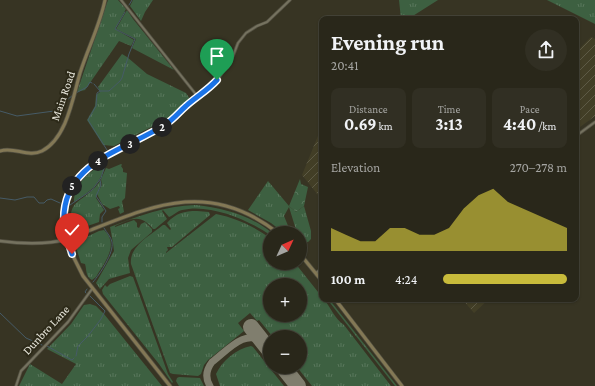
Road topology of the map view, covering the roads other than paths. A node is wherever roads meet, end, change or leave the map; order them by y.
1 (105, 0) edge
2 (121, 0) edge
3 (290, 0) edge
4 (198, 97) junction
5 (595, 122) edge
6 (579, 134) edge
7 (0, 151) edge
8 (268, 226) edge
9 (68, 239) junction
10 (0, 241) edge
11 (307, 262) edge
12 (319, 270) edge
13 (316, 273) junction
14 (319, 277) edge
15 (92, 289) junction
16 (337, 302) edge
17 (16, 386) edge
18 (170, 386) edge
19 (402, 386) edge

1 - 7 main road, Main Road
2 - 4 street
3 - 4 street
4 - 9 street
5 - 6 street
8 - 9 main road
9 - 10 street
9 - 15 main road
11 - 13 main road
12 - 13 street
13 - 14 main road
15 - 17 street, Dunbro Lane
15 - 18 main road
16 - 19 main road

